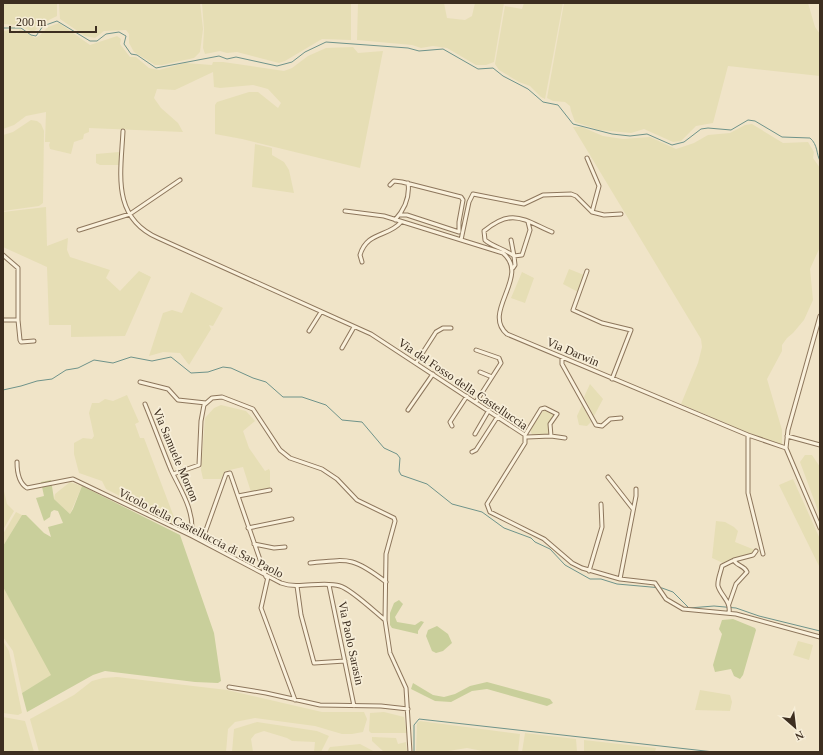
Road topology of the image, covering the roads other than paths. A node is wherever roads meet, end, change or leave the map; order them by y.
1 (123, 131) dead end
2 (587, 158) dead end
3 (180, 180) dead end
4 (408, 184) junction
5 (390, 185) dead end
6 (594, 205) junction
7 (588, 209) junction
8 (345, 210) dead end
9 (592, 212) junction
10 (130, 214) junction
11 (621, 214) dead end
12 (400, 215) junction
13 (395, 220) junction
14 (527, 221) junction
15 (401, 222) junction
16 (79, 230) dead end
17 (552, 232) dead end
18 (461, 240) junction
19 (511, 240) dead end
20 (3, 255) edge
21 (514, 256) junction
22 (362, 262) dead end
23 (512, 268) junction
24 (587, 271) dead end
25 (321, 312) junction
26 (820, 316) edge
27 (3, 320) edge
28 (18, 320) junction
29 (354, 327) junction
30 (451, 328) dead end
31 (309, 331) dead end
32 (34, 342) dead end
33 (342, 348) dead end
34 (476, 350) dead end
35 (562, 357) junction
36 (416, 363) junction
37 (480, 372) dead end
38 (433, 374) junction
39 (492, 377) junction
40 (612, 379) junction
41 (140, 382) dead end
42 (467, 396) junction
43 (476, 402) junction
44 (206, 403) junction
45 (145, 404) dead end
46 (408, 410) dead end
47 (489, 410) junction
48 (498, 416) junction
49 (621, 418) dead end
50 (452, 426) dead end
51 (475, 434) dead end
52 (748, 435) junction
53 (526, 436) junction
54 (551, 436) junction
55 (787, 436) junction
56 (565, 438) dead end
57 (820, 445) edge
58 (786, 448) junction
59 (472, 452) dead end
60 (17, 462) dead end
61 (173, 474) junction
62 (608, 477) dead end
63 (270, 490) dead end
64 (636, 490) dead end
65 (238, 496) junction
66 (601, 504) dead end
67 (633, 510) junction
68 (292, 519) dead end
69 (248, 528) junction
70 (820, 528) edge
71 (192, 536) junction
72 (202, 541) junction
73 (254, 544) junction
74 (285, 547) dead end
75 (756, 551) dead end
76 (763, 554) dead end
77 (734, 560) junction
78 (310, 563) dead end
79 (589, 571) junction
80 (267, 577) junction
81 (620, 579) junction
82 (386, 582) junction
83 (329, 585) junction
84 (297, 586) junction
85 (730, 606) junction
86 (729, 613) junction
87 (385, 620) junction
88 (820, 636) edge
89 (345, 661) junction
90 (229, 686) dead end
91 (295, 700) junction
92 (354, 706) junction
93 (408, 709) junction
94 (410, 752) edge

1 - 10 street, Via del Fosso della Castelluccia
2 - 6 street
3 - 10 street
4 - 5 street
4 - 12 street
4 - 12 street
6 - 7 street
6 - 9 street
7 - 9 street
7 - 18 street
8 - 13 street
9 - 11 street
10 - 16 street
10 - 25 street, Via del Fosso della Castelluccia
12 - 13 street
13 - 15 street
14 - 17 street
14 - 21 street
14 - 21 street
15 - 18 street
15 - 22 street
18 - 23 street
19 - 21 street
20 - 28 street
21 - 23 street
23 - 35 street, Via Darwin
24 - 40 street
25 - 29 street, Via del Fosso della Castelluccia
25 - 31 street
26 - 55 street
27 - 28 street
28 - 32 street
29 - 33 street
29 - 36 street, Via del Fosso della Castelluccia
30 - 36 street
34 - 39 street
35 - 40 street, Via Darwin
35 - 49 street
36 - 38 street, Via del Fosso della Castelluccia
37 - 39 street
38 - 42 street, Via del Fosso della Castelluccia
38 - 46 street
39 - 43 street
40 - 52 street, Via Darwin
41 - 44 street
42 - 43 street, Via del Fosso della Castelluccia
42 - 50 street
43 - 47 street, Via del Fosso della Castelluccia
44 - 61 street
44 - 82 street
45 - 61 street, Via Samuele Morton
47 - 48 street, Via del Fosso della Castelluccia
47 - 51 street
48 - 53 street, Via del Fosso della Castelluccia
48 - 59 street
52 - 58 street, Via Darwin
52 - 76 street
53 - 54 street
53 - 54 street
53 - 79 street, Via del Fosso della Castelluccia
54 - 56 street
55 - 57 street
55 - 58 street
58 - 70 street
60 - 71 street, Vicolo della Castelluccia di San Paolo
61 - 71 street, Via Samuele Morton
62 - 67 street
63 - 65 street
64 - 67 street
65 - 69 street
65 - 72 street
66 - 79 street
67 - 81 street
68 - 69 street
69 - 73 street
71 - 72 street, Vicolo della Castelluccia di San Paolo
72 - 80 street, Vicolo della Castelluccia di San Paolo
73 - 74 street
73 - 80 street
75 - 77 street
77 - 85 street
77 - 85 street
78 - 82 street
79 - 81 street, Via del Fosso della Castelluccia
80 - 84 street, Vicolo della Castelluccia di San Paolo
80 - 91 street
81 - 86 street, Via del Fosso della Castelluccia
82 - 87 street
83 - 84 street, Vicolo della Castelluccia di San Paolo
83 - 87 street, Vicolo della Castelluccia di San Paolo
83 - 89 street, Via Paolo Sarasin
84 - 89 street
85 - 86 street
86 - 88 street, Via del Fosso della Castelluccia
87 - 93 street
89 - 92 street, Via Paolo Sarasin
90 - 91 street
91 - 92 street
92 - 93 street
93 - 94 street

